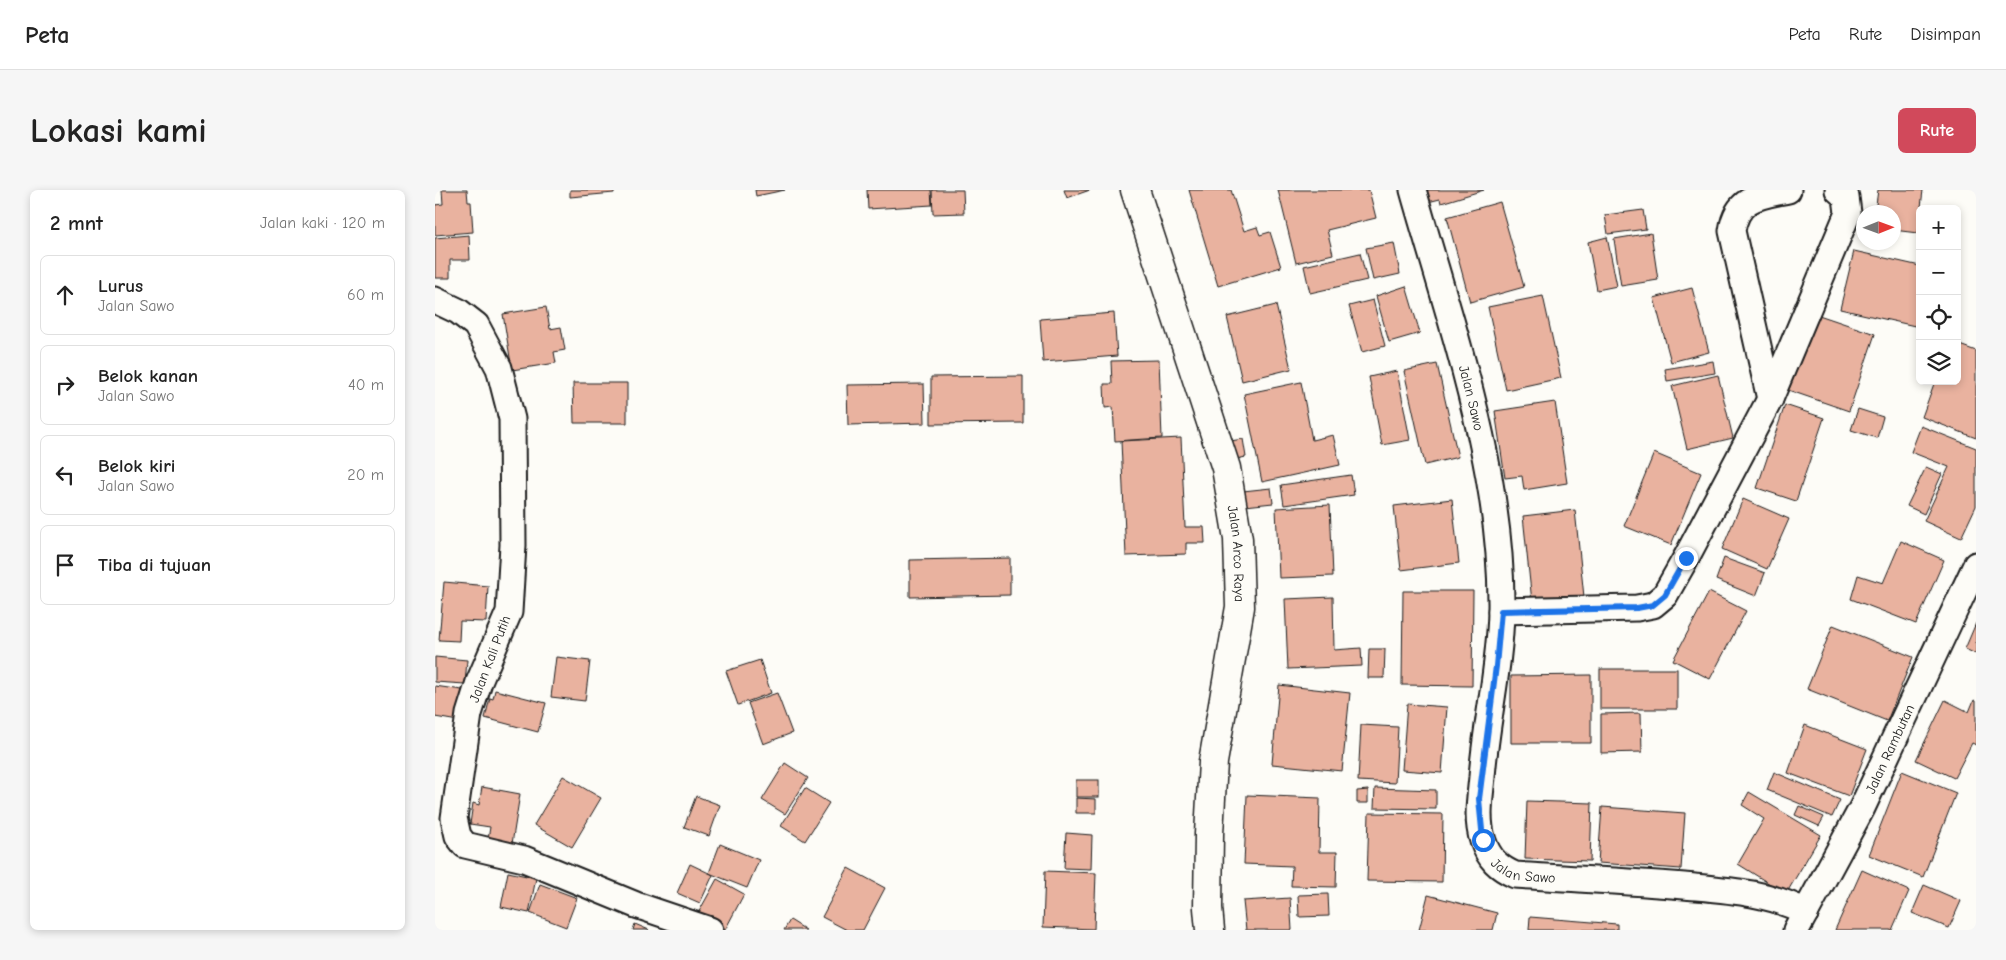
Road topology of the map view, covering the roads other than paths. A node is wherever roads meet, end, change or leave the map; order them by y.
1 (1135, 190) edge
2 (1413, 190) edge
3 (1788, 190) edge
4 (1838, 190) edge
5 (435, 300) edge
6 (1771, 399) junction
7 (1976, 565) edge
8 (1501, 611) junction
9 (1801, 921) edge
10 (710, 930) edge
11 (1210, 930) edge

1 - 11 main road, Jalan Arco Raya
2 - 8 street, Jalan Sawo
3 - 6 street
4 - 6 street
5 - 10 street, Jalan Kali Putih
6 - 8 street
7 - 9 street, Jalan Rambutan
8 - 9 street, Jalan Sawo

